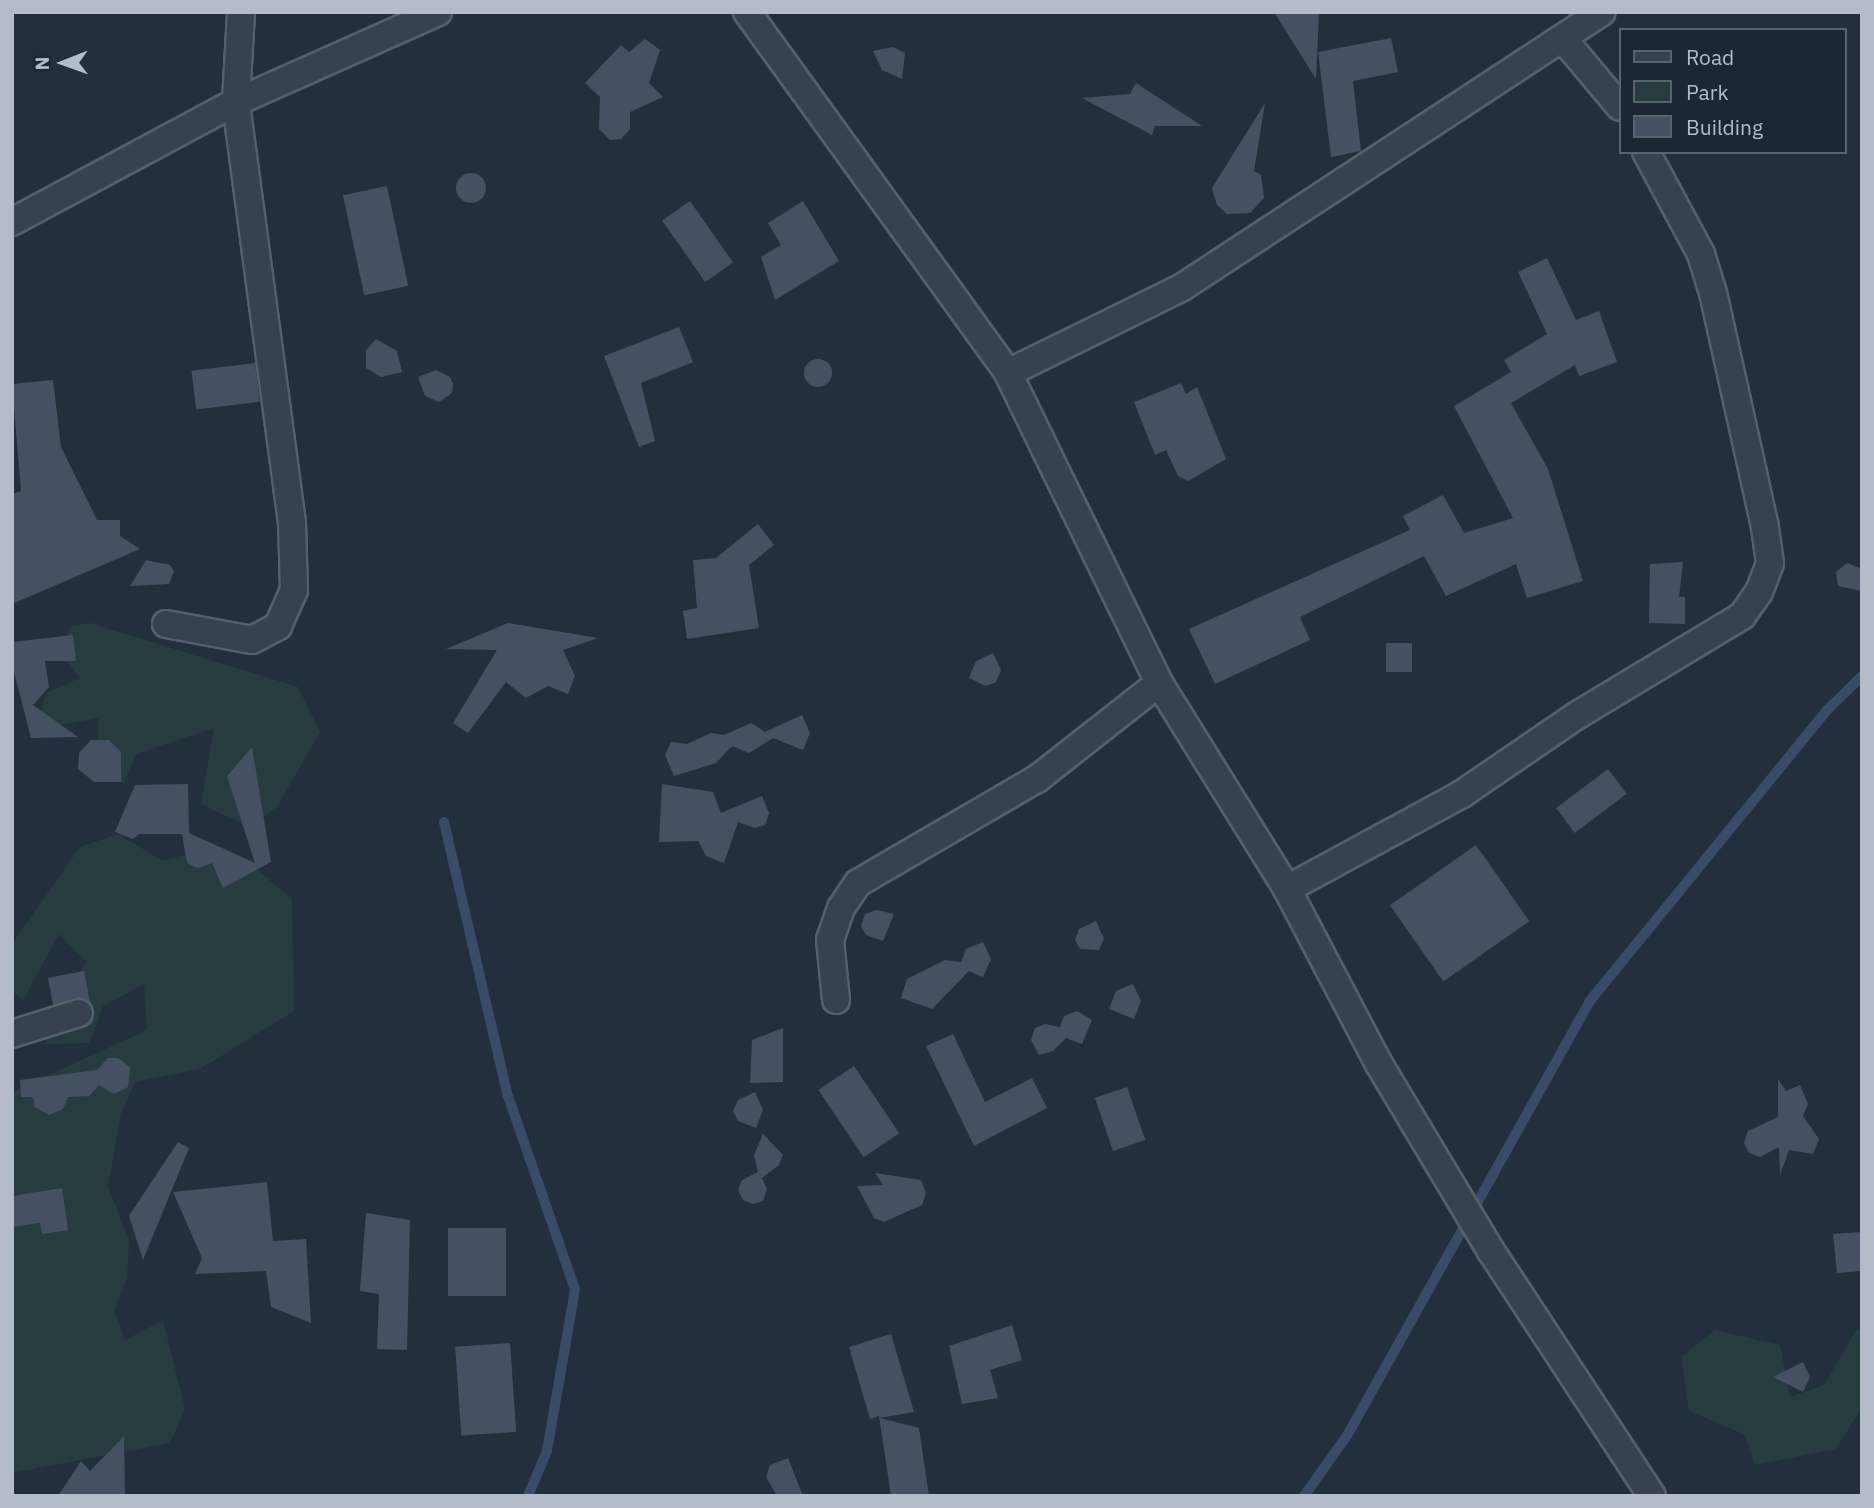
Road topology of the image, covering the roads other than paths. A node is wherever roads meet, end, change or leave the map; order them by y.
1 (241, 12) edge
2 (438, 12) edge
3 (747, 12) edge
4 (1602, 12) edge
5 (1564, 40) junction
6 (236, 102) junction
7 (1618, 105) edge
8 (1647, 154) edge
9 (12, 222) edge
10 (1008, 373) junction
11 (166, 624) dead end
12 (1159, 683) junction
13 (1287, 889) junction
14 (836, 1000) dead end
15 (79, 1013) dead end
16 (12, 1034) edge
17 (1652, 1496) edge

1 - 6 street
2 - 6 street
3 - 10 street
4 - 5 street
5 - 7 street
5 - 10 street
6 - 9 street
6 - 11 street
8 - 13 street
10 - 12 street
12 - 13 street
12 - 14 street
13 - 17 street
15 - 16 street

